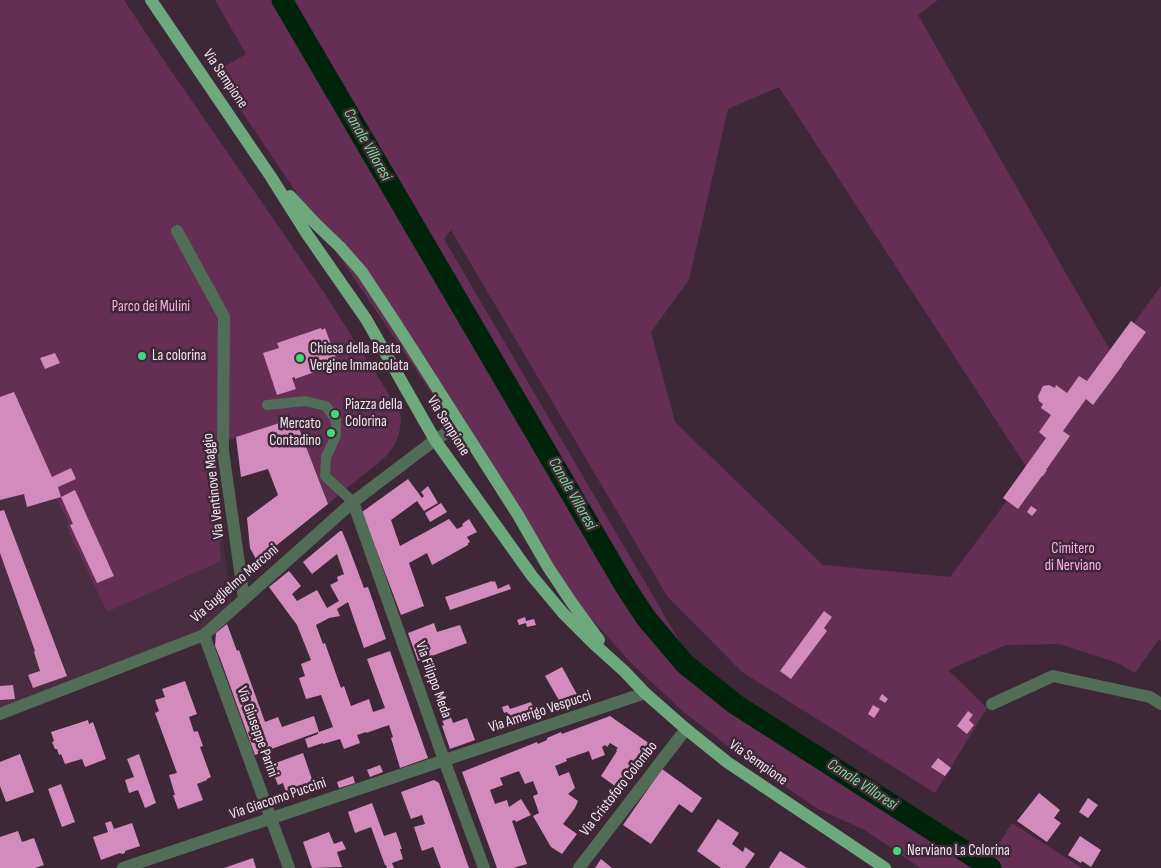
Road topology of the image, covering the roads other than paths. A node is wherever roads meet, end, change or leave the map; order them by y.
1 (151, 0) edge
2 (271, 177) junction
3 (177, 231) dead end
4 (267, 405) dead end
5 (460, 424) junction
6 (435, 440) junction
7 (353, 502) junction
8 (244, 599) junction
9 (204, 635) junction
10 (624, 671) junction
11 (645, 694) junction
12 (992, 704) dead end
13 (1161, 704) edge
14 (0, 714) edge
15 (686, 730) junction
16 (444, 760) junction
17 (271, 819) junction
18 (123, 868) edge
19 (288, 868) edge
20 (484, 868) edge
21 (578, 868) edge
22 (885, 868) edge

1 - 2 main road, Via Sempione
2 - 5 main road, Via Sempione
2 - 6 main road, Via Sempione
3 - 8 street, Via Ventinove Maggio
4 - 7 lane
5 - 6 street, Via Guglielmo Marconi
5 - 10 main road, Via Sempione
6 - 7 street, Via Guglielmo Marconi
6 - 10 main road, Via Sempione
7 - 8 street, Via Guglielmo Marconi
7 - 16 street, Via Filippo Meda
8 - 9 street, Via Guglielmo Marconi
9 - 14 street, Via Guglielmo Marconi
9 - 17 street, Via Giuseppe Parini
10 - 11 main road, Via Sempione
11 - 15 main road, Via Sempione
11 - 16 street, Via Amerigo Vespucci
12 - 13 street
15 - 21 street, Via Cristoforo Colombo
15 - 22 main road, Via Sempione
16 - 17 street, Via Giacomo Puccini
16 - 20 street, Via Filippo Meda
17 - 18 street, Via Giacomo Puccini
17 - 19 street, Via Giuseppe Parini

